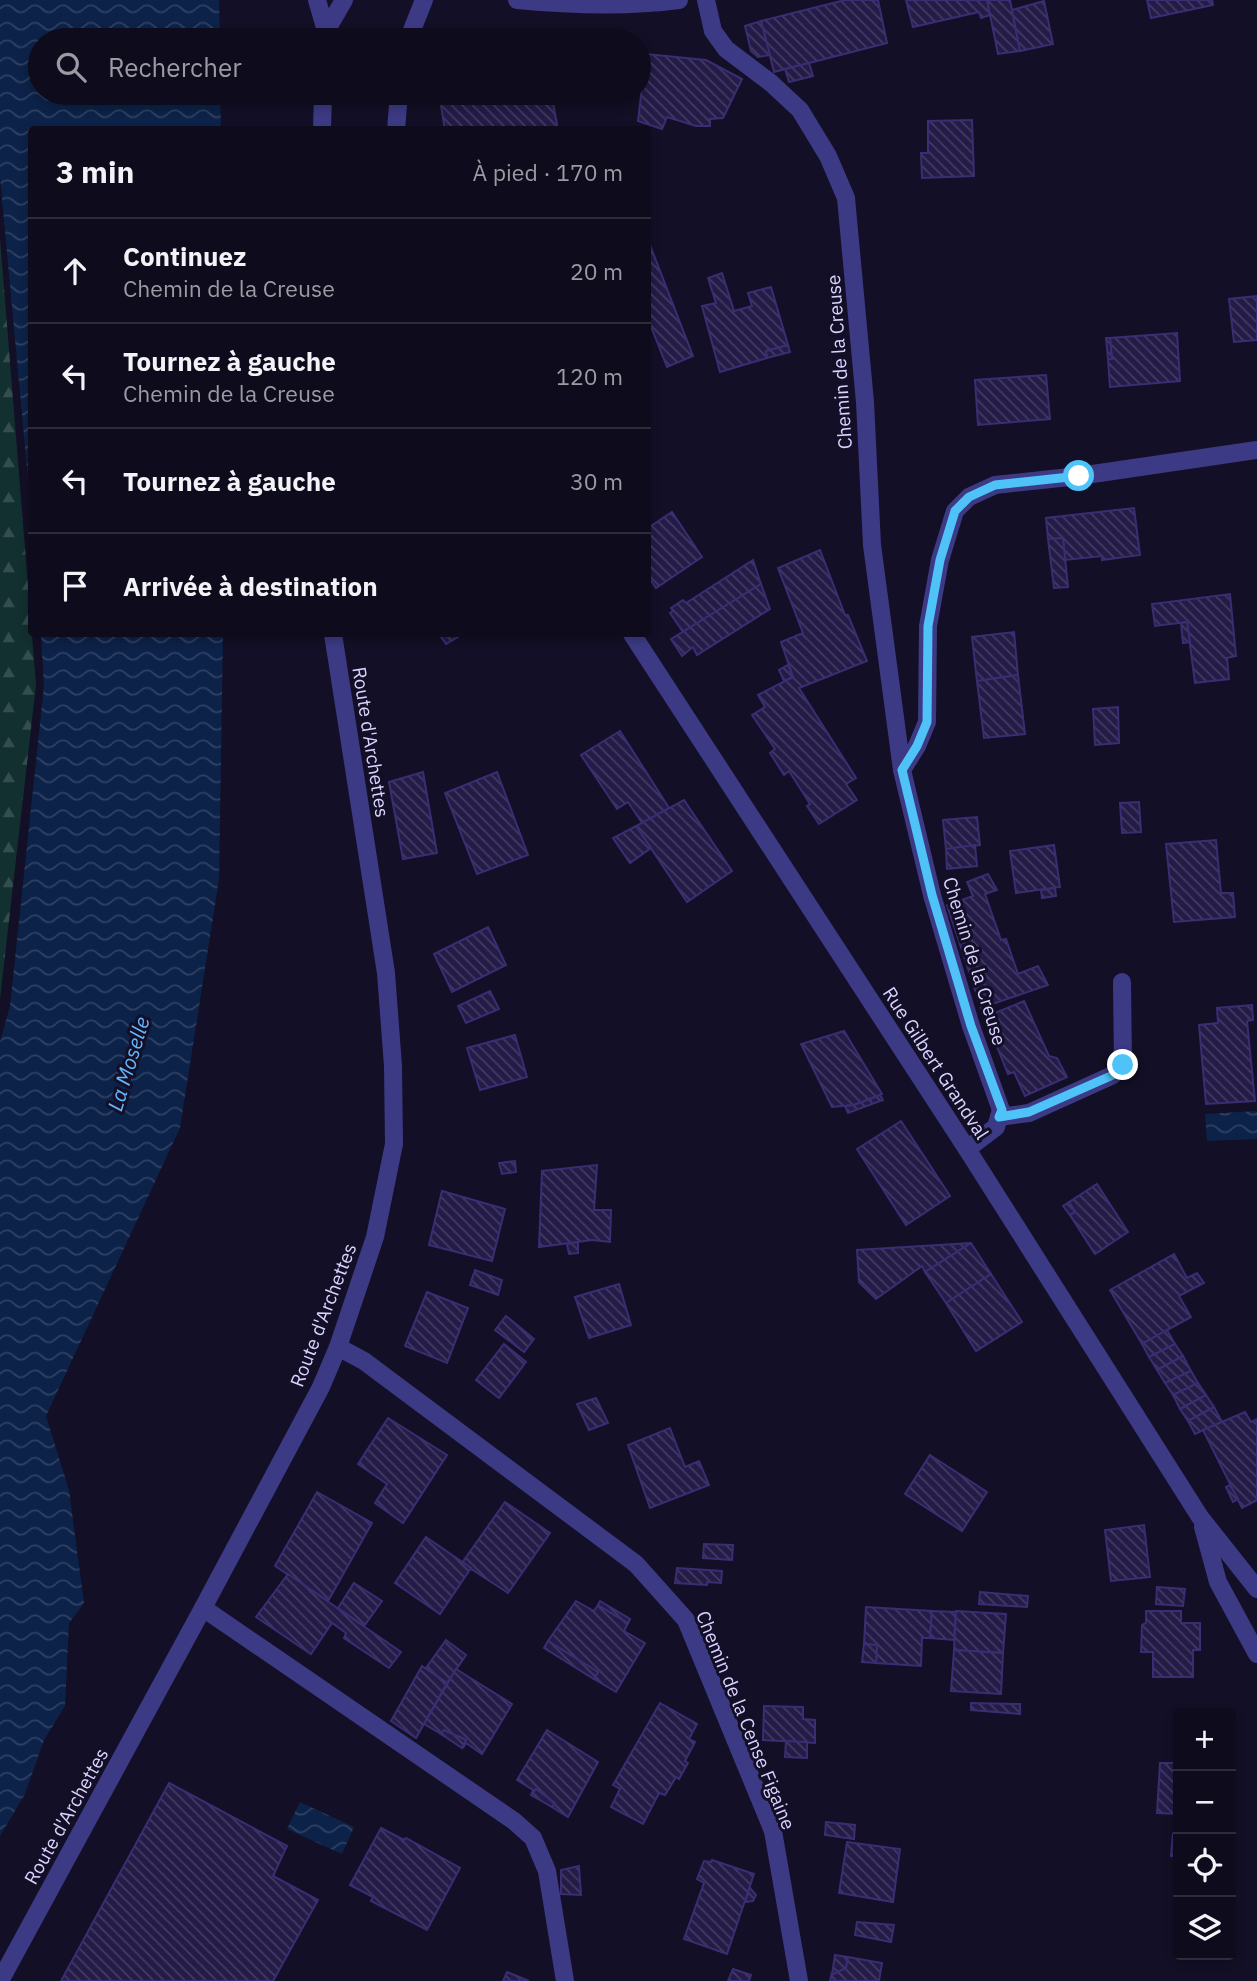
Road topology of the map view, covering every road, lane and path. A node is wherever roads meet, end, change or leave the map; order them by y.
1 (317, 0) edge
2 (344, 0) edge
3 (424, 0) edge
4 (517, 0) edge
5 (679, 0) edge
6 (706, 0) edge
7 (324, 28) edge
8 (330, 28) edge
9 (413, 28) edge
10 (323, 105) edge
11 (398, 105) edge
12 (322, 126) edge
13 (396, 126) edge
14 (1257, 450) edge
15 (333, 637) edge
16 (634, 637) edge
17 (902, 770) junction
18 (1122, 982) dead end
19 (999, 1117) junction
20 (967, 1149) junction
21 (338, 1347) junction
22 (1200, 1517) junction
23 (1257, 1589) edge
24 (203, 1608) junction
25 (1257, 1654) edge
26 (0, 1981) edge
27 (565, 1981) edge
28 (799, 1981) edge

1 - 7 street
2 - 8 street
3 - 9 street
4 - 5 street
6 - 17 street, Chemin de la Creuse
10 - 12 street
11 - 13 street
14 - 17 street
15 - 21 street, Route d'Archettes
16 - 20 street, Rue Gilbert Grandval
17 - 19 street, Chemin de la Creuse
18 - 19 street
19 - 20 street
20 - 22 street, Rue Gilbert Grandval
21 - 24 street, Route d'Archettes
21 - 28 street, Chemin de la Cense Figaine
22 - 23 street, Rue Gilbert Grandval
22 - 25 street, Rue Gilbert Grandval
24 - 26 street, Route d'Archettes
24 - 27 street

